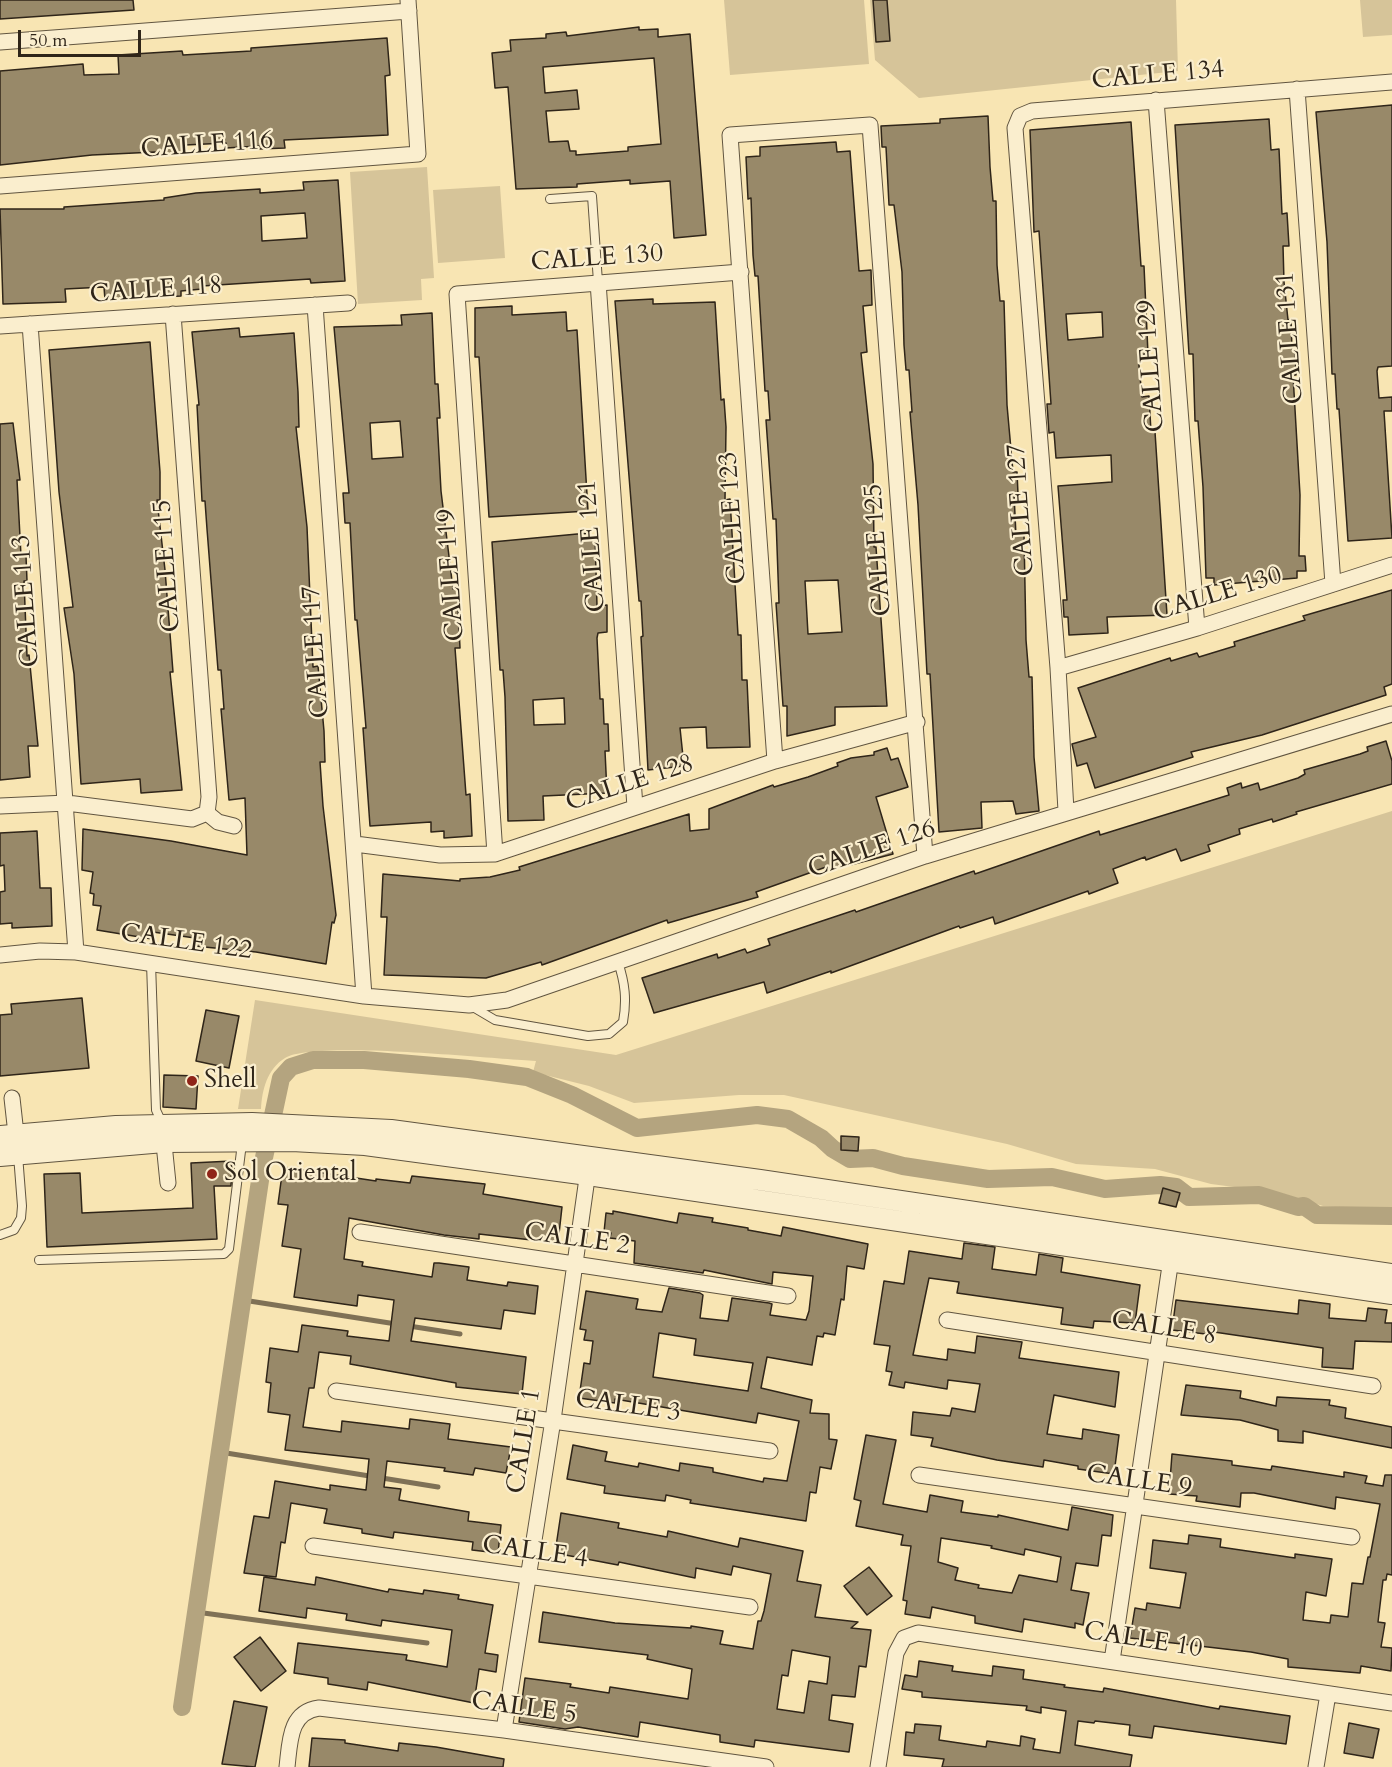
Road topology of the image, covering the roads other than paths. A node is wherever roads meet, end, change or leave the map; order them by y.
1 (409, 5) edge
2 (0, 42) edge
3 (1392, 82) edge
4 (1297, 88) junction
5 (1156, 100) junction
6 (0, 186) edge
7 (550, 199) dead end
8 (1023, 206) joint
9 (741, 272) junction
10 (598, 282) junction
11 (458, 294) joint
12 (348, 303) dead end
13 (315, 305) junction
14 (173, 314) junction
15 (30, 324) junction
16 (0, 326) edge
17 (1392, 565) edge
18 (1333, 584) junction
19 (1197, 628) junction
20 (1058, 668) junction
21 (1392, 714) edge
22 (917, 722) junction
23 (775, 761) junction
24 (66, 804) junction
25 (0, 806) edge
26 (635, 807) junction
27 (1066, 811) junction
28 (207, 813) junction
29 (234, 826) dead end
30 (355, 844) junction
31 (495, 854) junction
32 (925, 856) junction
33 (76, 952) junction
34 (0, 954) edge
35 (618, 962) junction
36 (151, 963) junction
37 (364, 996) junction
38 (469, 1005) junction
39 (6, 1098) edge
40 (163, 1133) junction
41 (248, 1134) junction
42 (8, 1145) edge
43 (589, 1167) junction
44 (168, 1183) dead end
45 (360, 1232) dead end
46 (0, 1235) edge
47 (1172, 1252) junction
48 (39, 1260) dead end
49 (576, 1264) junction
50 (1392, 1274) edge
51 (1392, 1294) edge
52 (788, 1296) dead end
53 (947, 1320) dead end
54 (1159, 1353) junction
55 (1373, 1386) dead end
56 (336, 1391) dead end
57 (553, 1420) junction
58 (770, 1450) dead end
59 (919, 1475) dead end
60 (1137, 1506) junction
61 (1352, 1537) dead end
62 (313, 1546) dead end
63 (529, 1576) junction
64 (750, 1607) dead end
65 (1112, 1661) junction
66 (1328, 1694) junction
67 (1392, 1703) edge
68 (504, 1730) junction
69 (287, 1767) edge
70 (766, 1767) edge
71 (878, 1767) edge
72 (1316, 1767) edge

1 - 2 street
1 - 6 street, CALLE 116
3 - 4 street, CALLE 134
4 - 5 street, CALLE 134
4 - 18 street, CALLE 131
5 - 8 street, CALLE 134
5 - 19 street, CALLE 129
7 - 10 lane
8 - 20 street, CALLE 127
9 - 10 street, CALLE 130
9 - 22 street, CALLE 125
9 - 23 street, CALLE 123
10 - 11 street, CALLE 130
10 - 26 street, CALLE 121
11 - 31 street, CALLE 119
12 - 13 street
13 - 14 street, CALLE 118
13 - 30 street, CALLE 117
14 - 15 street, CALLE 118
14 - 28 street, CALLE 115
15 - 16 street, CALLE 118
15 - 24 street, CALLE 113
17 - 18 street, CALLE 130
18 - 19 street, CALLE 130
19 - 20 street, CALLE 130
20 - 27 street, CALLE 127
21 - 27 street, CALLE 126
22 - 23 street, CALLE 128
22 - 32 street, CALLE 125
23 - 26 street, CALLE 128
24 - 25 street
24 - 28 street
24 - 33 street, CALLE 113
26 - 31 street, CALLE 128
27 - 32 street, CALLE 126
28 - 29 street
30 - 31 street, CALLE 128
30 - 37 street, CALLE 117
32 - 35 street, CALLE 126
33 - 34 street, CALLE 122
33 - 36 street, CALLE 122
35 - 38 street, CALLE 126
35 - 38 lane
36 - 37 street, CALLE 122
36 - 40 lane
37 - 38 street, CALLE 126
39 - 42 street
40 - 41 street
40 - 42 street
40 - 44 street
41 - 43 street
41 - 48 lane
42 - 46 lane
43 - 47 street
43 - 49 street, CALLE 1
45 - 49 street, CALLE 2
47 - 50 street
47 - 51 street
47 - 54 street
49 - 52 street, CALLE 2
49 - 57 street, CALLE 1
53 - 54 street, CALLE 8
54 - 55 street, CALLE 8
54 - 60 street
56 - 57 street, CALLE 3
57 - 58 street, CALLE 3
57 - 63 street, CALLE 1
59 - 60 street, CALLE 9
60 - 61 street, CALLE 9
60 - 65 street
62 - 63 street, CALLE 4
63 - 64 street, CALLE 4
63 - 68 street, CALLE 1
65 - 66 street, CALLE 10
65 - 71 street, CALLE 10
66 - 67 street, CALLE 10
66 - 72 street
68 - 69 street, CALLE 5
68 - 70 street, CALLE 5

